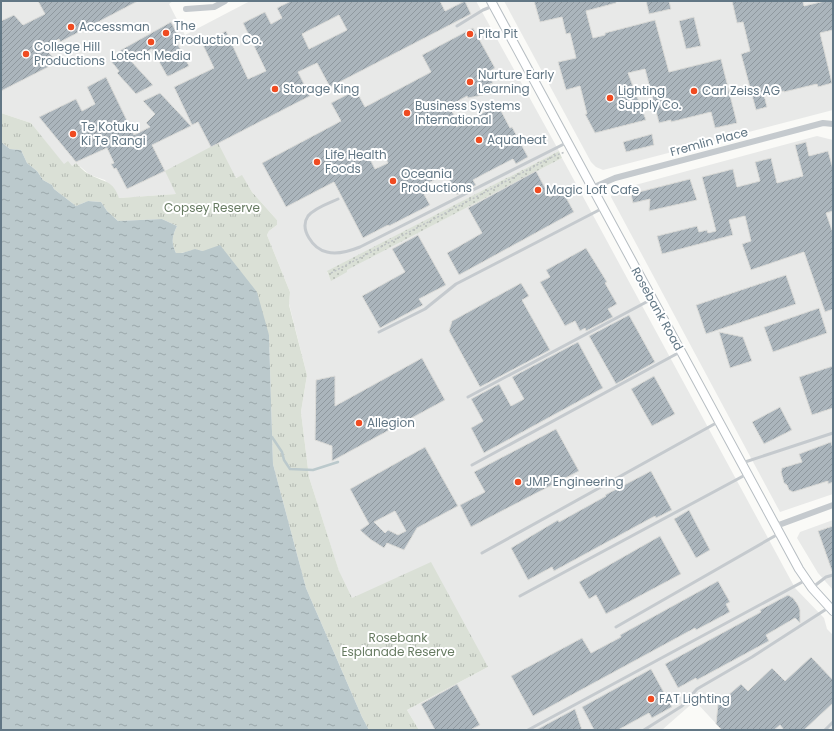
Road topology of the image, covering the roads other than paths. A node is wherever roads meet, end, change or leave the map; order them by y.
1 (225, 1) edge
2 (492, 3) edge
3 (186, 9) dead end
4 (457, 26) dead end
5 (833, 124) edge
6 (569, 146) junction
7 (592, 188) junction
8 (338, 199) dead end
9 (603, 208) junction
10 (652, 298) junction
11 (379, 332) dead end
12 (681, 352) junction
13 (468, 397) dead end
14 (719, 421) junction
15 (833, 433) edge
16 (742, 463) junction
17 (472, 465) dead end
18 (747, 473) junction
19 (833, 505) edge
20 (778, 530) junction
21 (482, 553) dead end
22 (833, 575) edge
23 (806, 580) junction
24 (812, 588) junction
25 (520, 596) dead end
26 (831, 609) edge
27 (616, 627) dead end
28 (833, 722) edge
29 (528, 730) edge
30 (644, 730) edge
31 (825, 730) edge

1 - 3 street
2 - 4 lane
2 - 6 main road, Rosebank Road
5 - 7 street, Fremlin Place
6 - 7 main road, Rosebank Road
6 - 8 lane
7 - 9 main road, Rosebank Road
9 - 10 main road, Rosebank Road
9 - 11 lane
10 - 12 main road, Rosebank Road
10 - 13 lane
12 - 14 main road, Rosebank Road
12 - 17 lane
14 - 16 main road, Rosebank Road
14 - 21 lane
15 - 16 lane
16 - 18 main road, Rosebank Road
18 - 20 main road, Rosebank Road
18 - 25 lane
19 - 20 street
20 - 23 main road, Rosebank Road
20 - 27 lane
22 - 24 lane
23 - 24 main road, Rosebank Road
23 - 29 lane
24 - 26 main road, Rosebank Road
26 - 30 lane
28 - 31 lane

